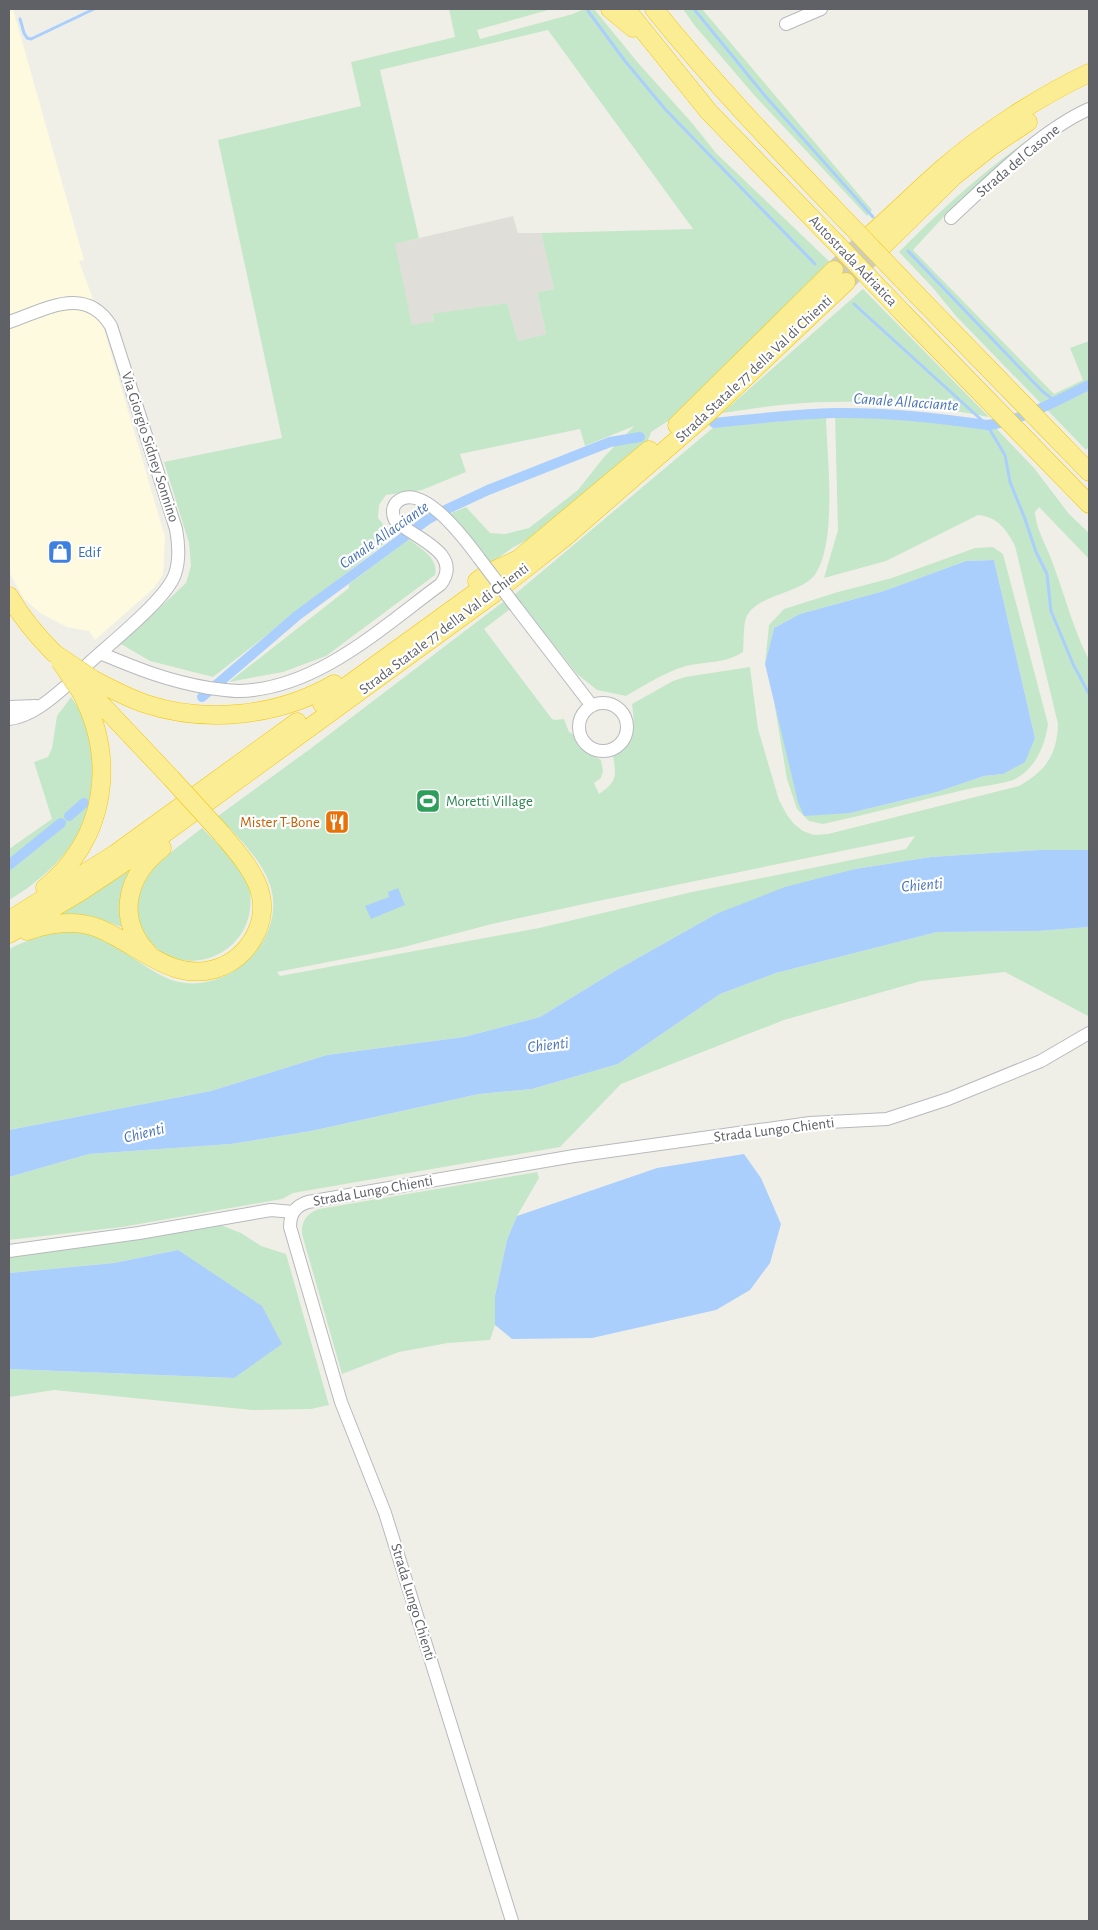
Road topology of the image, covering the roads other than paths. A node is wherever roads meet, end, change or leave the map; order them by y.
1 (610, 9) edge
2 (626, 9) edge
3 (654, 9) edge
4 (668, 9) edge
5 (821, 9) edge
6 (786, 24) dead end
7 (656, 47) junction
8 (1089, 73) edge
9 (1089, 86) edge
10 (1089, 109) edge
11 (741, 112) junction
12 (951, 218) dead end
13 (840, 276) tunnel mouth
14 (9, 322) edge
15 (657, 451) junction
16 (1089, 472) edge
17 (1089, 504) edge
18 (518, 559) junction
19 (9, 596) edge
20 (100, 652) junction
21 (83, 682) junction
22 (41, 705) junction
23 (592, 706) dead end
24 (9, 707) edge
25 (9, 720) edge
26 (315, 724) junction
27 (9, 911) edge
28 (9, 920) edge
29 (9, 934) edge
30 (9, 940) edge
31 (154, 958) junction
32 (1089, 1033) edge
33 (293, 1212) junction
34 (9, 1251) edge
35 (512, 1921) edge

1 - 7 highway
2 - 7 highway, Autostrada Adriatica
3 - 11 highway, Autostrada Adriatica
4 - 11 highway
5 - 6 street
7 - 17 highway, Autostrada Adriatica, bridge
8 - 9 highway
10 - 12 street, Strada del Casone
11 - 16 highway, Autostrada Adriatica, bridge
13 - 15 highway, Strada Statale 77 della Val di Chienti
14 - 20 street, Via Giorgio Sidney Sonnino
15 - 18 highway, Strada Statale 77 della Val di Chienti
15 - 26 highway, Strada Statale 77 della Val di Chienti
18 - 21 highway
18 - 28 highway, Strada Statale 77 della Val di Chienti
19 - 21 highway, bridge
20 - 21 street, Via Giorgio Sidney Sonnino
20 - 23 street, bridge
21 - 22 street, Via Giorgio Sidney Sonnino
21 - 27 highway
21 - 31 highway, bridge
22 - 24 street
22 - 25 street, Via Giorgio Sidney Sonnino
26 - 29 highway, Strada Statale 77 della Val di Chienti
26 - 31 highway
30 - 31 highway
32 - 33 street, Strada Lungo Chienti
33 - 34 street
33 - 35 street, Strada Lungo Chienti

